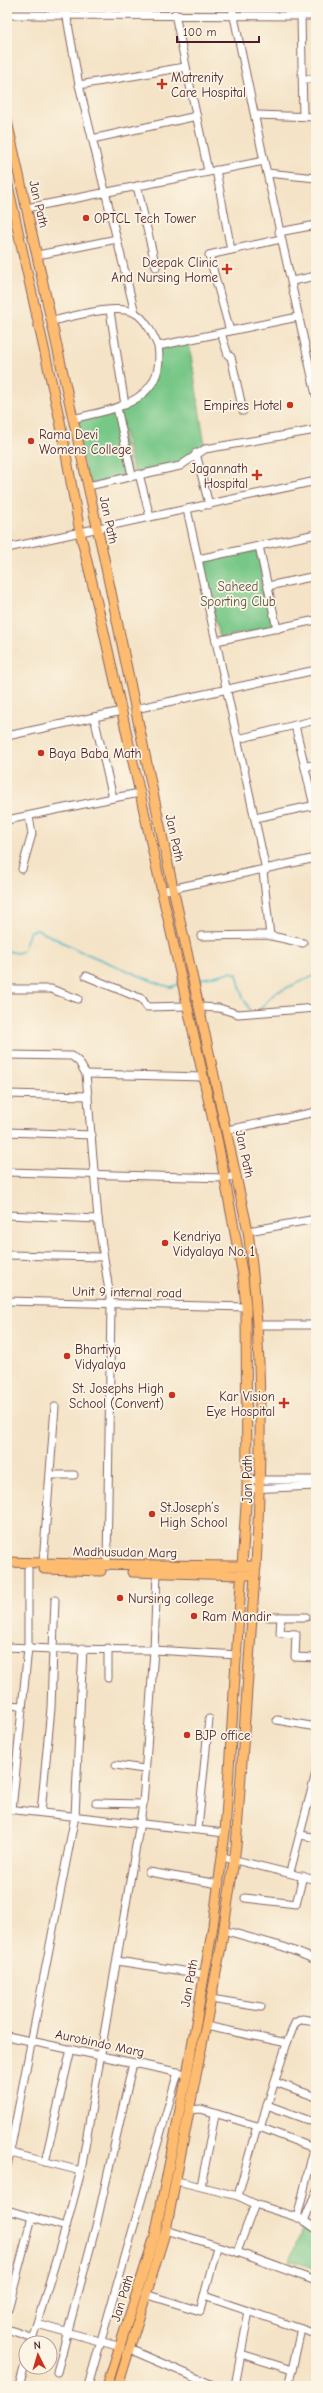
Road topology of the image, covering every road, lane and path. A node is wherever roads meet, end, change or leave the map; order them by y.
1 (65, 7) edge
2 (232, 11) edge
3 (175, 14) junction
4 (7, 15) edge
5 (67, 15) junction
6 (300, 15) junction
7 (316, 16) edge
8 (186, 67) junction
9 (302, 78) junction
10 (316, 79) edge
11 (79, 85) junction
12 (256, 115) junction
13 (197, 116) junction
14 (303, 116) junction
15 (316, 117) edge
16 (7, 121) edge
17 (92, 139) junction
18 (264, 160) junction
19 (216, 170) junction
20 (208, 171) junction
21 (267, 173) junction
22 (316, 178) edge
23 (7, 181) edge
24 (137, 186) junction
25 (106, 192) junction
26 (27, 208) junction
27 (10, 212) edge
28 (316, 225) edge
29 (280, 236) junction
30 (117, 239) junction
31 (231, 250) junction
32 (38, 255) junction
33 (156, 267) dead end
34 (316, 276) edge
35 (292, 281) junction
36 (110, 311) junction
37 (135, 313) junction
38 (298, 317) junction
39 (52, 321) junction
40 (230, 331) junction
41 (221, 333) junction
42 (158, 346) junction
43 (314, 379) edge
44 (316, 395) edge
45 (125, 405) junction
46 (117, 408) junction
47 (243, 412) dead end
48 (72, 419) junction
49 (316, 430) edge
50 (196, 453) junction
51 (136, 474) junction
52 (316, 481) edge
53 (88, 486) junction
54 (209, 504) junction
55 (187, 509) junction
56 (150, 517) junction
57 (97, 528) junction
58 (80, 532) junction
59 (316, 534) edge
60 (259, 546) junction
61 (7, 548) edge
62 (198, 559) junction
63 (316, 576) edge
64 (268, 586) junction
65 (316, 620) edge
66 (277, 629) junction
67 (216, 642) junction
68 (316, 670) edge
69 (227, 690) junction
70 (134, 709) junction
71 (122, 711) junction
72 (94, 717) junction
73 (316, 720) edge
74 (295, 725) junction
75 (7, 736) edge
76 (238, 739) junction
77 (316, 764) edge
78 (305, 767) junction
79 (140, 793) junction
80 (113, 798) junction
81 (315, 806) edge
82 (30, 816) junction
83 (255, 818) junction
84 (7, 820) edge
85 (316, 858) edge
86 (22, 869) dead end
87 (264, 870) junction
88 (173, 888) junction
89 (161, 891) junction
90 (201, 936) dead end
91 (270, 936) junction
92 (303, 943) dead end
93 (86, 976) dead end
94 (7, 989) edge
95 (78, 999) dead end
96 (187, 1006) junction
97 (200, 1007) junction
98 (316, 1008) edge
99 (7, 1055) edge
100 (86, 1074) junction
101 (204, 1077) junction
102 (7, 1094) edge
103 (88, 1096) junction
104 (316, 1112) edge
105 (227, 1130) junction
106 (7, 1132) edge
107 (92, 1135) junction
108 (7, 1172) edge
109 (94, 1175) junction
110 (236, 1176) junction
111 (225, 1178) junction
112 (7, 1216) edge
113 (98, 1218) junction
114 (316, 1219) edge
115 (248, 1231) junction
116 (7, 1255) edge
117 (103, 1258) junction
118 (7, 1301) edge
119 (111, 1304) junction
120 (246, 1307) junction
121 (257, 1325) junction
122 (316, 1325) edge
123 (55, 1407) dead end
124 (51, 1475) junction
125 (74, 1475) dead end
126 (316, 1480) edge
127 (261, 1484) junction
128 (247, 1485) junction
129 (316, 1486) edge
130 (7, 1562) edge
131 (43, 1564) junction
132 (107, 1566) junction
133 (7, 1568) edge
134 (28, 1569) junction
135 (242, 1571) junction
136 (256, 1571) junction
137 (157, 1573) junction
138 (55, 1600) dead end
139 (270, 1617) dead end
140 (281, 1617) junction
141 (306, 1617) dead end
142 (7, 1647) edge
143 (28, 1648) junction
144 (83, 1648) junction
145 (108, 1648) junction
146 (54, 1649) junction
147 (154, 1650) junction
148 (238, 1655) junction
149 (316, 1658) edge
150 (108, 1678) dead end
151 (7, 1705) edge
152 (22, 1706) junction
153 (209, 1719) dead end
154 (277, 1720) dead end
155 (316, 1727) edge
156 (116, 1765) dead end
157 (144, 1769) junction
158 (316, 1773) edge
159 (316, 1783) edge
160 (96, 1803) dead end
161 (143, 1804) junction
162 (10, 1810) edge
163 (41, 1812) junction
164 (75, 1816) junction
165 (140, 1822) junction
166 (198, 1829) junction
167 (225, 1832) junction
168 (301, 1835) junction
169 (316, 1838) edge
170 (222, 1857) junction
171 (234, 1859) junction
172 (148, 1872) dead end
173 (290, 1872) junction
174 (303, 1876) junction
175 (316, 1880) edge
176 (219, 1884) junction
177 (245, 1898) dead end
178 (223, 1930) junction
179 (316, 1960) edge
180 (117, 1961) junction
181 (203, 1974) junction
182 (211, 1999) junction
183 (261, 2007) dead end
184 (316, 2020) edge
185 (206, 2026) junction
186 (7, 2036) edge
187 (33, 2041) junction
188 (287, 2043) junction
189 (71, 2049) junction
190 (101, 2056) junction
191 (133, 2063) junction
192 (182, 2073) junction
193 (275, 2082) junction
194 (316, 2097) edge
195 (267, 2105) junction
196 (189, 2110) junction
197 (215, 2114) junction
198 (316, 2123) edge
199 (259, 2127) junction
200 (316, 2140) edge
201 (315, 2148) edge
202 (9, 2152) edge
203 (45, 2162) junction
204 (7, 2167) edge
205 (312, 2170) edge
206 (81, 2171) junction
207 (177, 2181) junction
208 (201, 2186) junction
209 (316, 2192) edge
210 (238, 2196) junction
211 (254, 2204) junction
212 (7, 2210) edge
213 (32, 2217) junction
214 (297, 2218) junction
215 (304, 2222) junction
216 (66, 2227) junction
217 (316, 2229) edge
218 (166, 2230) junction
219 (217, 2247) junction
220 (237, 2252) junction
221 (316, 2281) edge
222 (145, 2294) junction
223 (204, 2296) junction
224 (249, 2311) junction
225 (7, 2313) edge
226 (37, 2324) junction
227 (7, 2329) edge
228 (300, 2329) junction
229 (68, 2332) junction
230 (316, 2334) edge
231 (21, 2335) edge
232 (34, 2335) edge
233 (101, 2342) junction
234 (125, 2348) junction
235 (241, 2354) junction
236 (58, 2368) edge
237 (292, 2370) junction
238 (22, 2375) edge
239 (196, 2378) junction
240 (19, 2386) edge
241 (88, 2386) edge
242 (107, 2386) edge
243 (118, 2386) edge
244 (193, 2386) edge
245 (215, 2386) edge
246 (235, 2386) edge
247 (288, 2386) edge

1 - 5 street
2 - 3 street
2 - 6 street
2 - 12 street
3 - 5 street
3 - 8 street
4 - 5 street
5 - 11 street
6 - 7 street
6 - 9 street
8 - 11 street
8 - 13 street
9 - 10 street
9 - 14 street
11 - 17 street
12 - 14 street
12 - 18 street
13 - 17 street
13 - 20 street
14 - 15 street
16 - 26 main road, Jan Path
17 - 25 street
18 - 19 street
18 - 21 street
19 - 20 street
19 - 31 street
20 - 24 street
21 - 22 street
21 - 29 street
23 - 27 main road, Jan Path
24 - 25 street
24 - 33 street
25 - 26 street
25 - 30 street
26 - 32 main road, Jan Path
27 - 58 main road, Jan Path
28 - 29 street
29 - 31 street
29 - 35 street
30 - 32 street
30 - 37 street
31 - 40 street
32 - 39 main road, Jan Path
34 - 35 street
35 - 38 street
36 - 37 street
36 - 39 street
36 - 45 street
37 - 42 street
38 - 40 street
38 - 43 street
39 - 48 main road, Jan Path
40 - 41 street
41 - 42 street
41 - 47 street
42 - 45 street
43 - 44 street
45 - 46 street
46 - 48 street
46 - 51 street
48 - 53 main road, Jan Path
49 - 50 street
50 - 51 street
50 - 54 street
51 - 53 street
51 - 56 street
52 - 54 street
53 - 57 main road, Jan Path
54 - 55 street
55 - 56 street
55 - 62 street
56 - 57 street
57 - 58 street
57 - 70 main road, Jan Path
58 - 61 street
58 - 71 main road, Jan Path
59 - 60 street
60 - 62 street
60 - 64 street
62 - 67 street
63 - 64 street
64 - 66 street
65 - 66 street
66 - 67 street
67 - 69 street
68 - 69 street
69 - 70 street
69 - 76 street
70 - 88 main road, Jan Path
71 - 72 street
71 - 79 main road, Jan Path
72 - 75 street
72 - 80 street
73 - 74 street
74 - 76 street
74 - 78 street
76 - 83 street
77 - 78 street
78 - 81 street
79 - 80 street
79 - 89 main road, Jan Path
80 - 82 street
81 - 83 street
82 - 84 street
82 - 86 street
83 - 87 street
85 - 87 street
87 - 88 street
87 - 91 street
88 - 89 street
88 - 97 main road, Jan Path
89 - 96 main road, Jan Path
90 - 91 street
91 - 92 street
93 - 96 street
94 - 95 street
96 - 101 main road, Jan Path
97 - 98 street
97 - 105 main road, Jan Path
99 - 100 street
100 - 101 street
100 - 103 street
101 - 111 main road, Jan Path
102 - 103 street
103 - 107 street
104 - 105 street
105 - 110 main road, Jan Path
106 - 107 street
107 - 109 street
108 - 109 street
109 - 111 street
109 - 113 street
110 - 111 street
110 - 115 main road, Jan Path
111 - 120 main road, Jan Path
112 - 113 street
113 - 117 street
114 - 115 street
115 - 121 main road, Jan Path
116 - 117 street
117 - 119 street
118 - 119 street, Unit 9 internal road
119 - 120 street, Unit 9 internal road
119 - 132 street
120 - 128 main road, Jan Path
121 - 122 street
121 - 127 main road, Jan Path
123 - 124 street
124 - 125 street
124 - 131 street
126 - 127 street
127 - 128 street
127 - 129 street
127 - 136 main road, Jan Path
128 - 135 main road, Jan Path
130 - 131 main road, Madhusudan Marg
131 - 132 main road, Madhusudan Marg
132 - 135 main road, Madhusudan Marg
133 - 134 main road, Madhusudan Marg
134 - 137 main road, Madhusudan Marg
134 - 143 street
135 - 136 main road
135 - 137 main road, Madhusudan Marg
135 - 148 main road, Jan Path
136 - 171 main road, Jan Path
137 - 147 street
138 - 146 street
139 - 140 street
140 - 141 street
140 - 149 street
142 - 143 street
143 - 146 street
143 - 152 street
144 - 145 street
144 - 146 street
144 - 164 street
145 - 147 street
145 - 150 street
146 - 163 street
147 - 148 street
147 - 157 street
148 - 167 main road, Jan Path
151 - 152 street
152 - 162 street
153 - 166 street
154 - 155 street
156 - 157 street
157 - 161 street
158 - 159 street
159 - 168 street
160 - 161 street
161 - 165 street
162 - 163 street
163 - 164 street
164 - 165 street
164 - 187 street
165 - 166 street
165 - 180 street
166 - 167 street
167 - 170 main road, Jan Path
168 - 169 street
168 - 173 street
170 - 171 street
170 - 176 main road, Jan Path
171 - 173 street
171 - 178 main road, Jan Path
172 - 176 street
173 - 174 street
174 - 175 street
174 - 177 street
176 - 181 main road, Jan Path
178 - 179 street
178 - 182 main road, Jan Path
180 - 181 street
180 - 190 street
181 - 192 main road, Jan Path
182 - 183 street
182 - 185 main road, Jan Path
184 - 188 street
185 - 188 street
185 - 196 main road, Jan Path
186 - 187 street, Aurobindo Marg
187 - 189 street, Aurobindo Marg
187 - 202 street
188 - 193 street
189 - 190 street, Aurobindo Marg
189 - 203 street
190 - 191 street, Aurobindo Marg
190 - 206 street
191 - 192 street, Aurobindo Marg
191 - 229 street
192 - 233 street
192 - 234 main road, Jan Path
193 - 194 street
193 - 195 street
195 - 198 street
195 - 199 street
196 - 197 street
196 - 207 main road, Jan Path
197 - 199 street
197 - 208 street
199 - 201 street
199 - 210 street
200 - 201 street
201 - 205 street
202 - 203 street
202 - 204 street
203 - 206 street
205 - 214 street
206 - 216 street
207 - 208 street
207 - 218 main road, Jan Path
208 - 210 street
209 - 215 street
210 - 211 street
211 - 214 street
211 - 220 street
212 - 213 street
213 - 216 street
213 - 225 street
214 - 215 street
215 - 217 street
216 - 226 street
218 - 219 street
218 - 222 main road, Jan Path
219 - 220 street
219 - 223 street
220 - 221 street
222 - 223 street
222 - 234 main road, Jan Path
223 - 224 street
224 - 228 street
224 - 235 street
226 - 229 street
226 - 232 street
227 - 231 street
228 - 230 street
228 - 237 street
229 - 233 street
229 - 236 street
233 - 234 street
233 - 241 street
234 - 239 street
234 - 242 main road, Jan Path
234 - 243 main road, Jan Path
235 - 237 street
235 - 246 street
237 - 247 street
238 - 240 street
239 - 244 street
239 - 245 street

